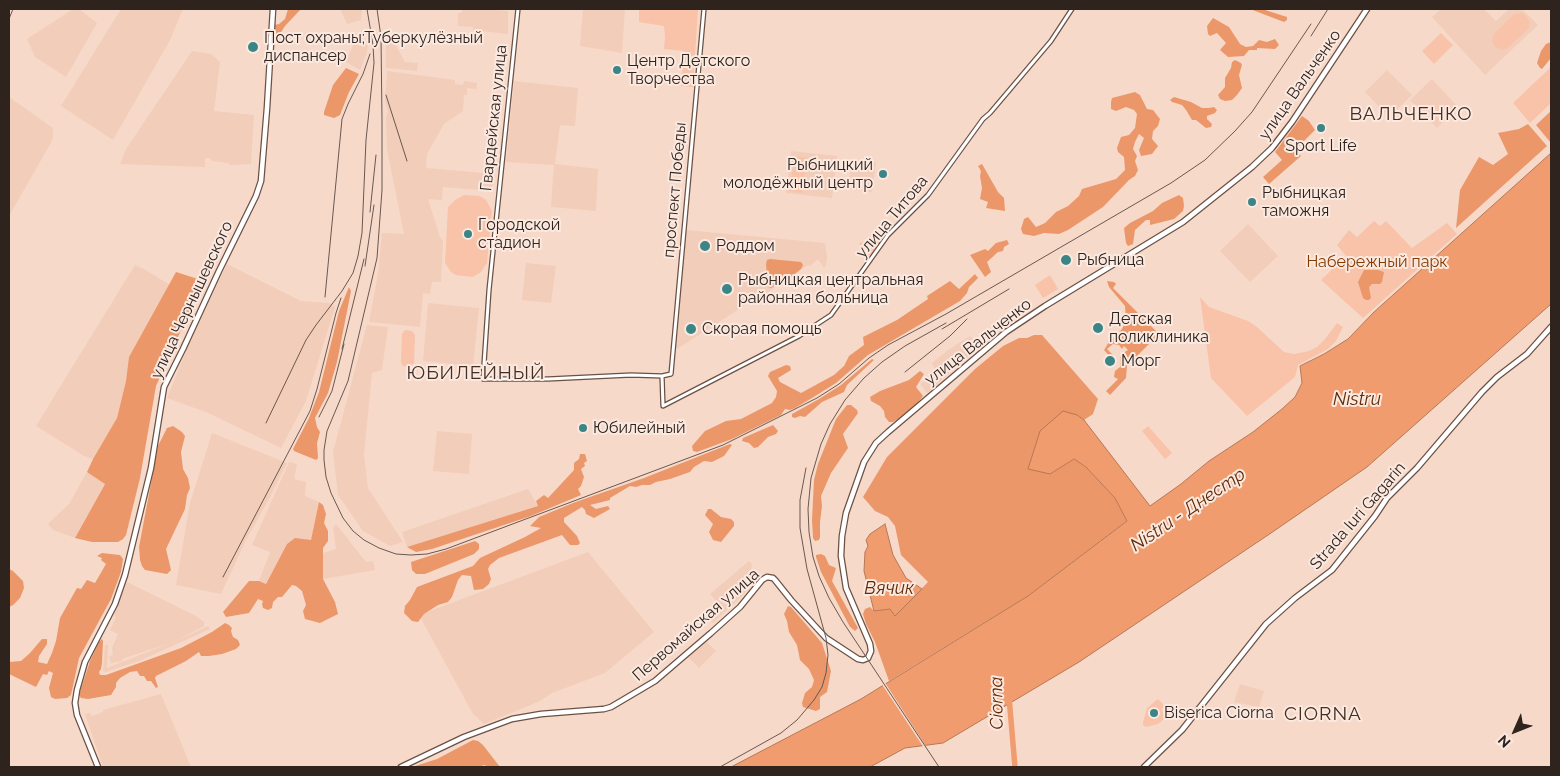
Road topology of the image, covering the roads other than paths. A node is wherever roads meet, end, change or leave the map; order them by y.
1 (273, 9) edge
2 (518, 9) edge
3 (704, 9) edge
4 (1072, 9) edge
5 (1367, 9) edge
6 (1551, 327) edge
7 (662, 376) junction
8 (868, 658) joint
9 (98, 767) edge
10 (400, 767) edge
11 (1144, 767) edge

1 - 9 main road, улица Чернышевского
2 - 7 street, Гвардейская улица
3 - 7 street, проспект Победы
4 - 7 street, улица Титова
5 - 8 main road, улица Вальченко
6 - 11 main road, Strada Iuri Gagarin
8 - 10 main road, Первомайская улица

